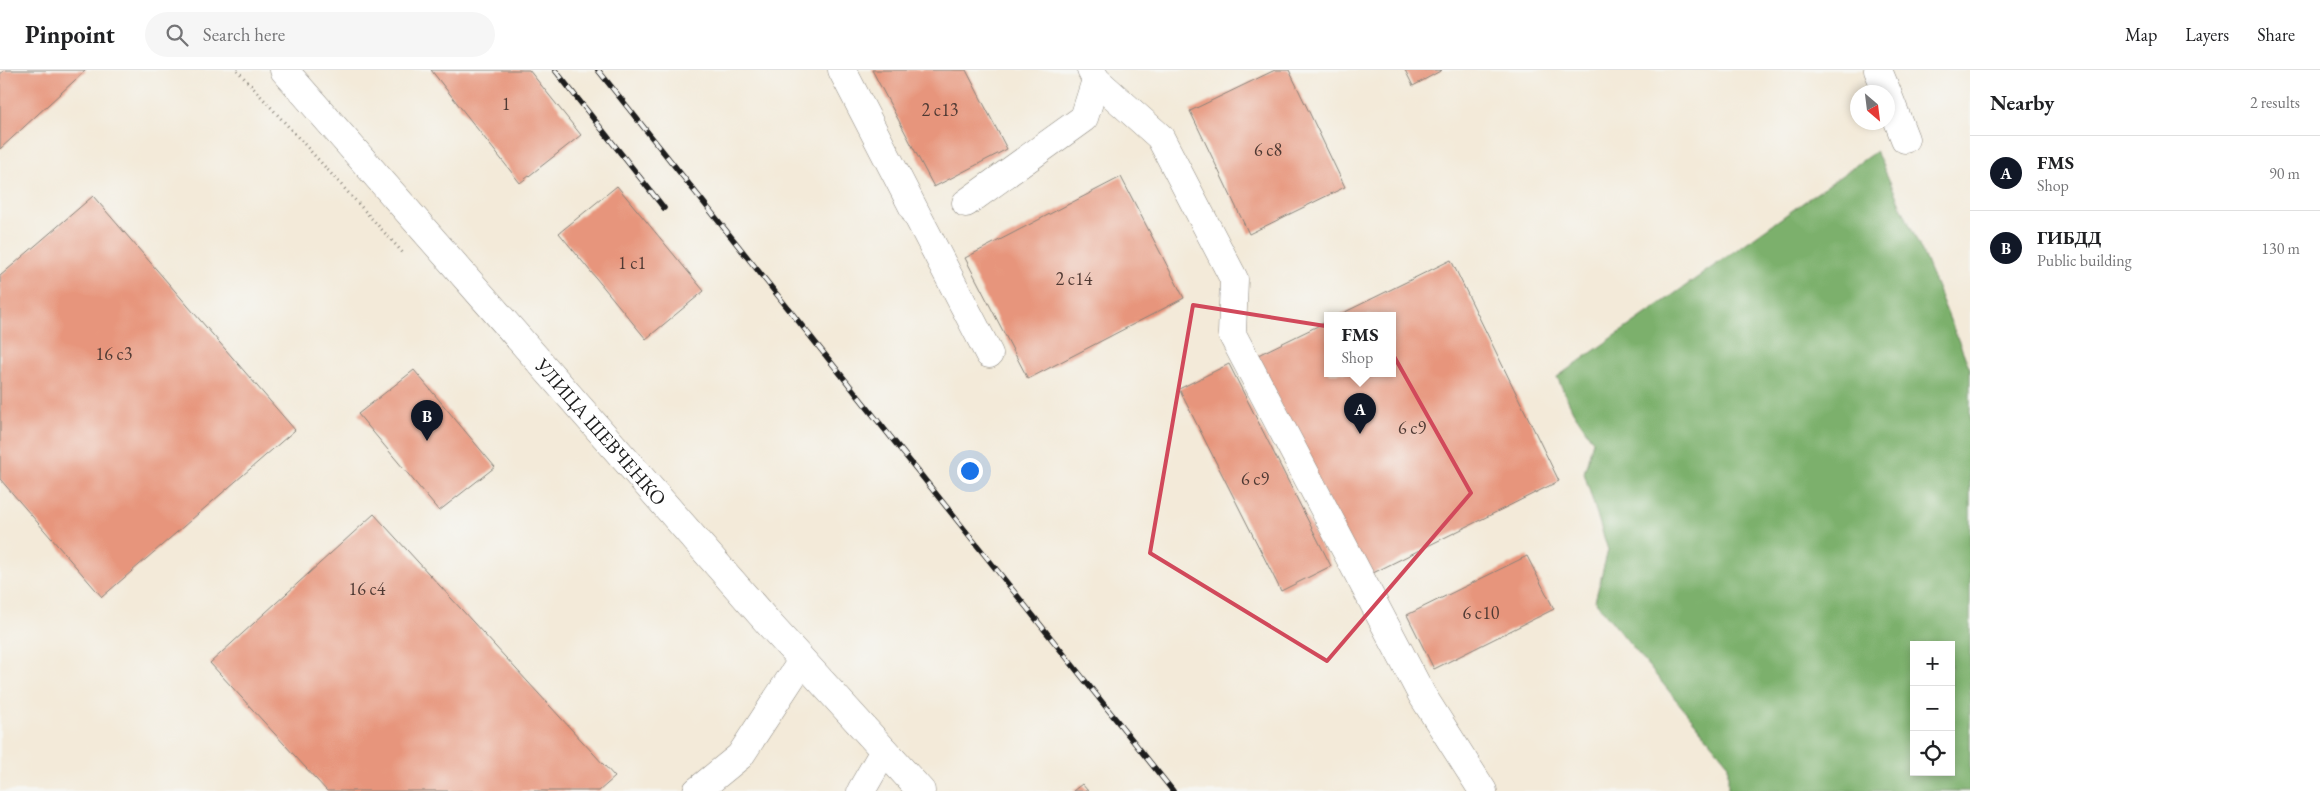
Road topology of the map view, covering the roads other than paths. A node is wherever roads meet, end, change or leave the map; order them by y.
1 (284, 70) edge
2 (842, 70) edge
3 (1878, 70) edge
4 (1094, 75) edge
5 (1884, 85) edge
6 (1895, 114) edge
7 (1905, 139) dead end
8 (966, 203) dead end
9 (989, 354) dead end
10 (802, 661) junction
11 (884, 751) junction
12 (697, 791) edge
13 (861, 791) edge
14 (921, 791) edge
15 (1483, 791) edge

1 - 10 street, УЛИЦА ШЕВЧЕНКО
2 - 9 street
3 - 5 street
4 - 8 street
4 - 15 street
6 - 7 street
10 - 11 street, УЛИЦА ШЕВЧЕНКО
10 - 12 street
11 - 13 street
11 - 14 street, УЛИЦА ШЕВЧЕНКО

